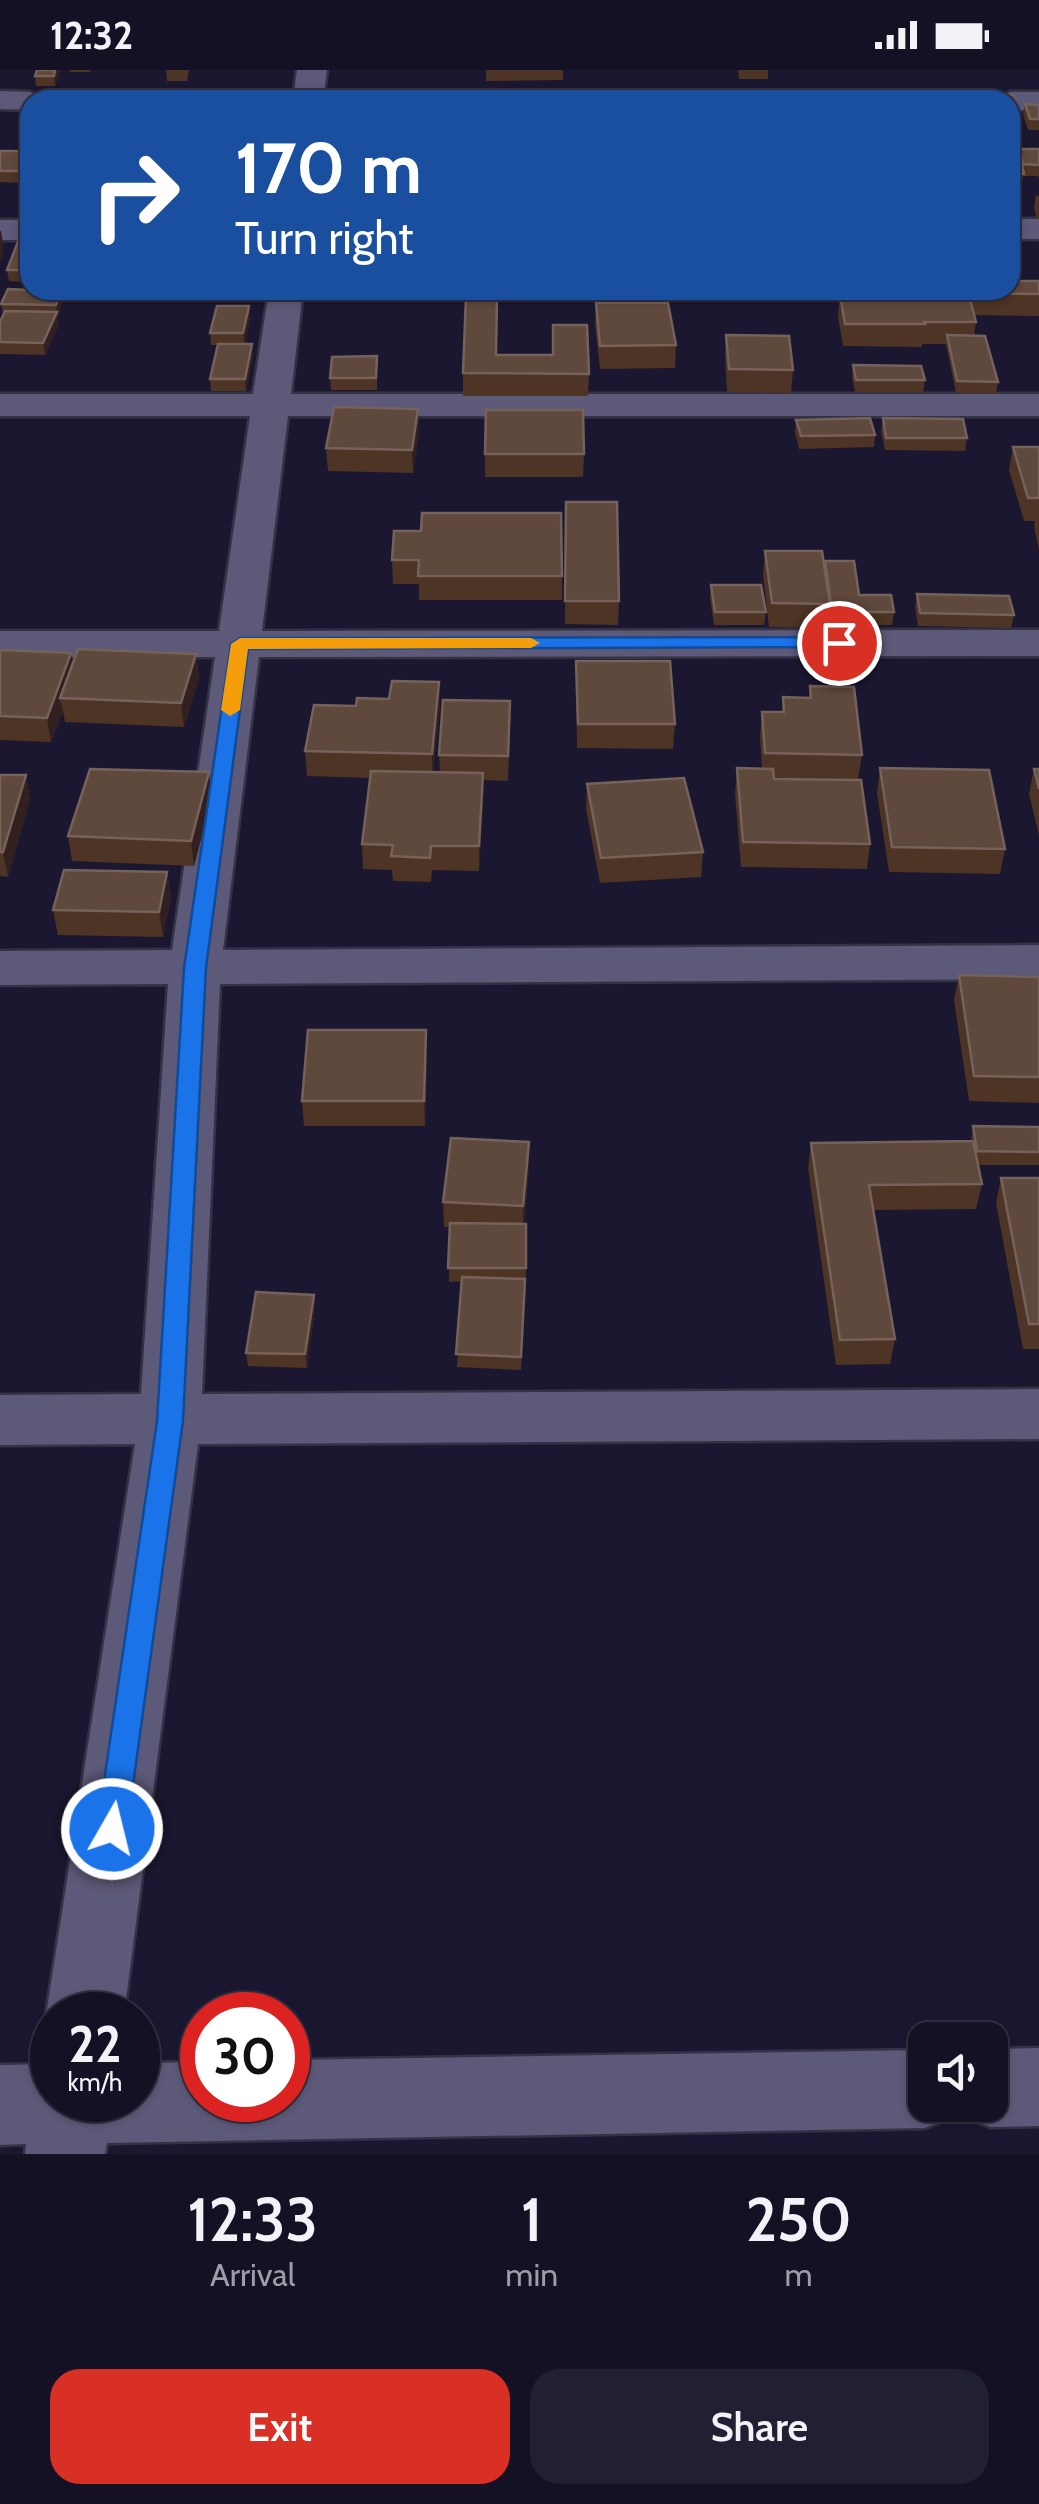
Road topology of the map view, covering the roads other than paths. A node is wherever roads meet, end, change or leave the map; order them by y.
1 (285, 300) edge
2 (272, 404) junction
3 (0, 405) edge
4 (1039, 405) edge
5 (1039, 642) edge
6 (0, 644) edge
7 (240, 644) junction
8 (1039, 962) edge
9 (0, 968) edge
10 (195, 968) junction
11 (1039, 1414) edge
12 (0, 1420) edge
13 (170, 1421) junction
14 (89, 1992) edge
15 (1039, 2087) edge
16 (1008, 2088) edge
17 (908, 2090) edge
18 (160, 2113) edge

1 - 2 street
2 - 3 street
2 - 4 street
2 - 7 street
5 - 7 street
6 - 7 street
7 - 10 street
8 - 10 street
9 - 10 street
10 - 13 street
11 - 13 street
12 - 13 street
13 - 14 street
15 - 16 street
17 - 18 street

